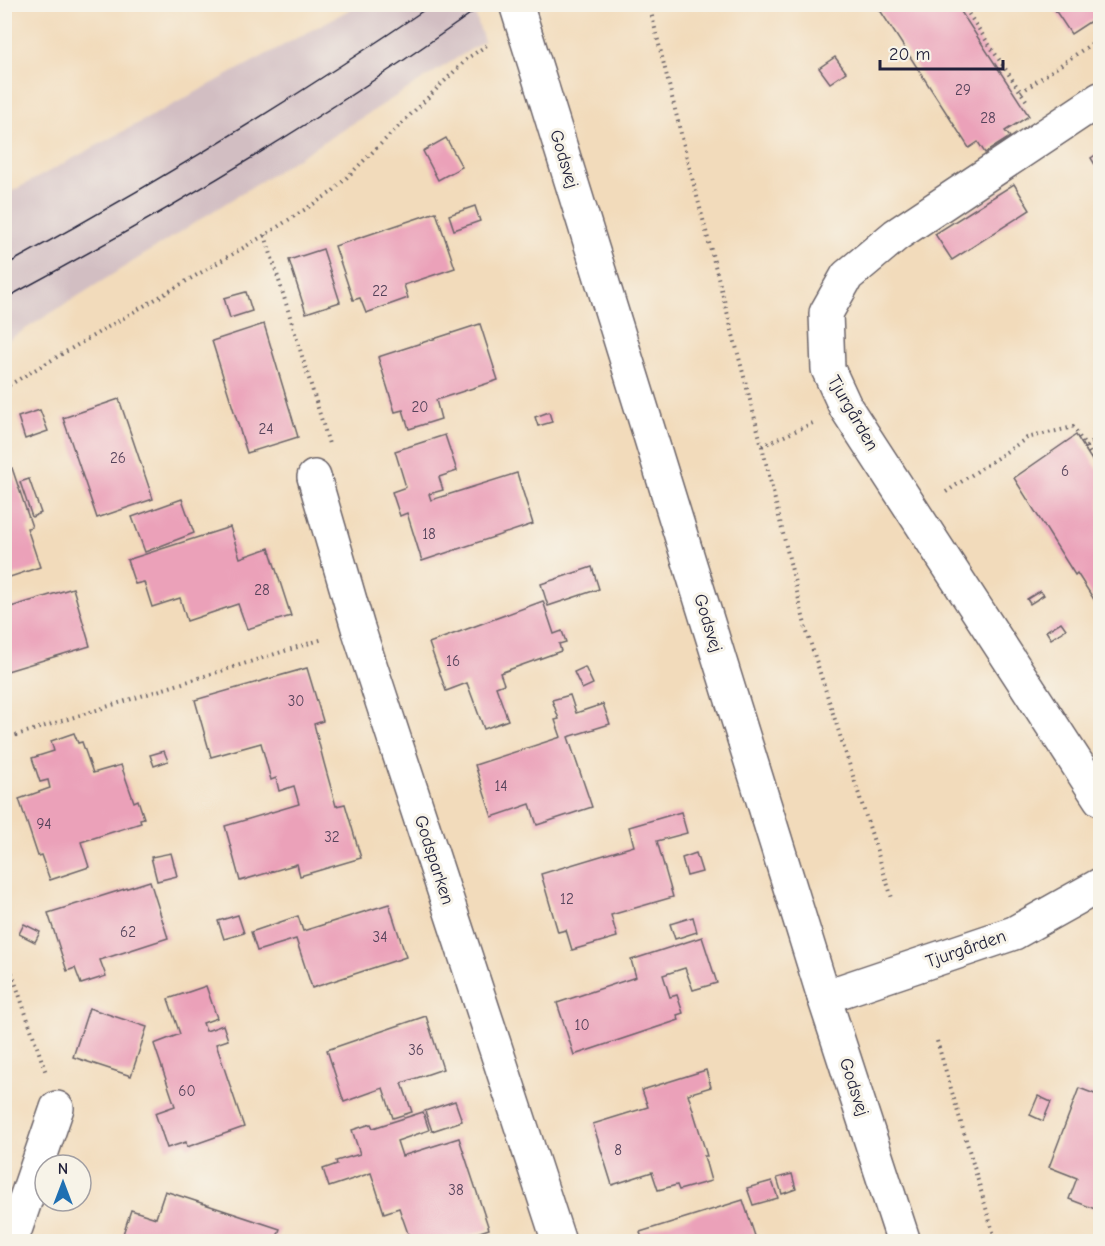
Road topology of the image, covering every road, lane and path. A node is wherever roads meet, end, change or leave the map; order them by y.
1 (516, 4) edge
2 (650, 4) edge
3 (962, 4) edge
4 (1101, 38) edge
5 (494, 40) dead end
6 (1021, 92) junction
7 (1101, 99) edge
8 (1049, 133) junction
9 (265, 235) junction
10 (4, 388) edge
11 (846, 408) junction
12 (1101, 437) edge
13 (762, 446) junction
14 (1086, 447) junction
15 (1101, 469) edge
16 (314, 477) joint
17 (915, 513) junction
18 (358, 628) junction
19 (4, 739) edge
20 (1101, 799) edge
21 (1101, 885) edge
22 (892, 898) dead end
23 (4, 950) edge
24 (824, 997) junction
25 (937, 1041) dead end
26 (57, 1108) joint
27 (11, 1242) edge
28 (559, 1242) edge
29 (904, 1242) edge
30 (996, 1242) edge

1 - 24 street, Godsvej, bridge
2 - 13 path
3 - 6 path
4 - 6 path
5 - 9 path
6 - 8 path
7 - 8 street, Tjurgården
8 - 11 street, Tjurgården
9 - 10 path
9 - 16 path
11 - 13 path
11 - 17 street, Tjurgården
12 - 14 path
13 - 22 path
14 - 15 path
14 - 17 path
16 - 18 street, Godsparken
17 - 20 street, Tjurgården
18 - 19 path
18 - 28 street, Godsparken
21 - 24 street, Tjurgården
23 - 26 path
24 - 29 street, Godsvej
25 - 30 path
26 - 27 street

